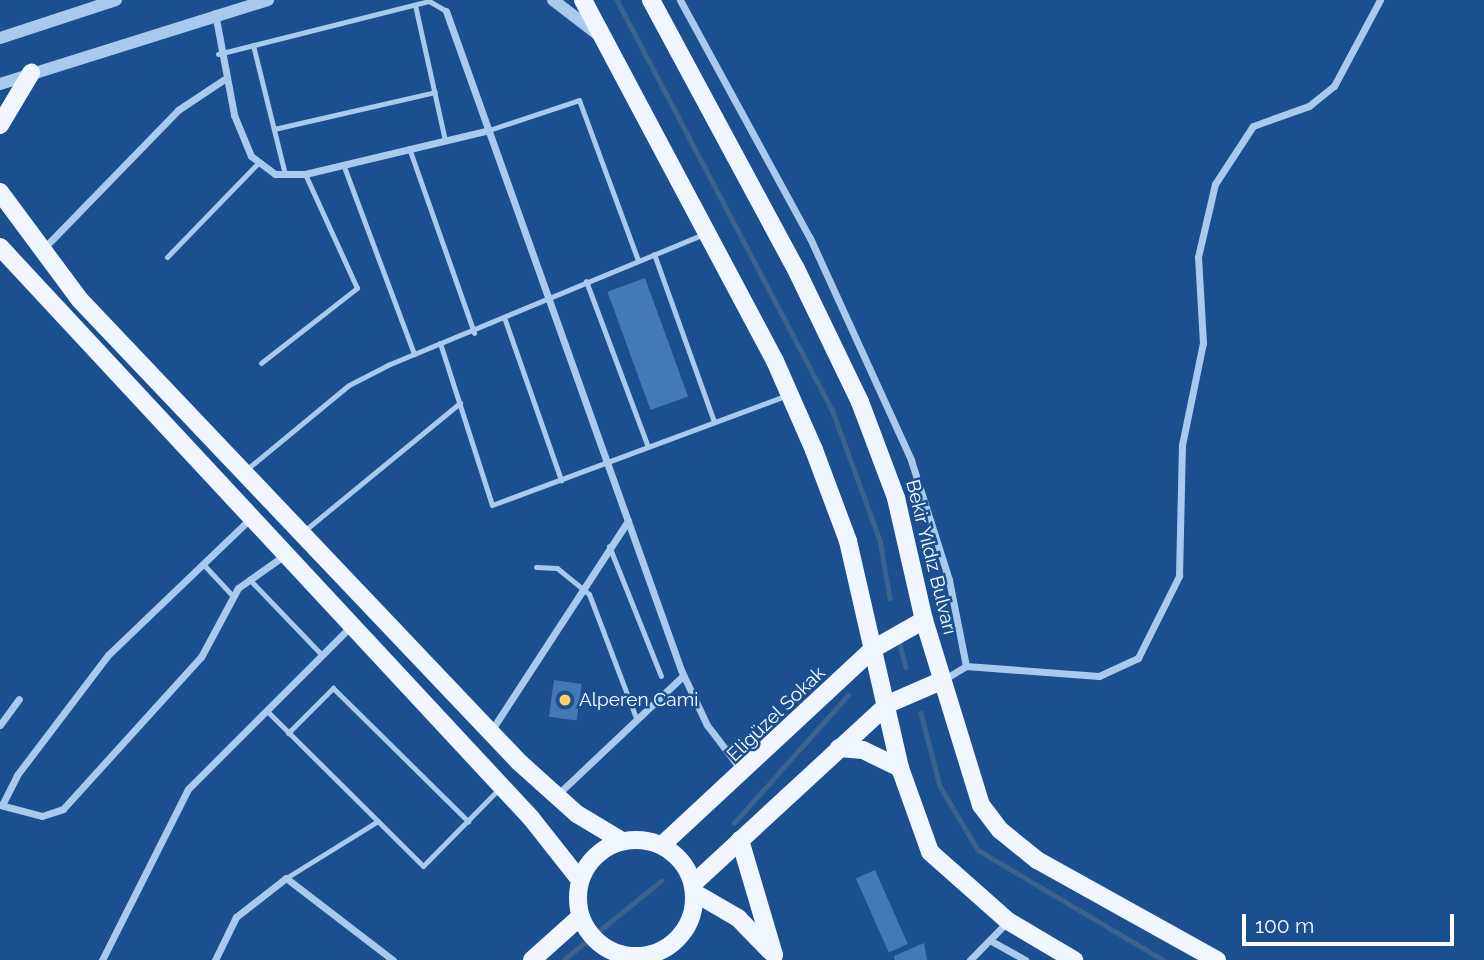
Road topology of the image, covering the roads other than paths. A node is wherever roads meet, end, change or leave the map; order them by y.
1 (116, 0) edge
2 (268, 0) edge
3 (553, 0) edge
4 (583, 0) edge
5 (651, 0) edge
6 (680, 0) edge
7 (1380, 0) edge
8 (415, 5) junction
9 (214, 12) junction
10 (446, 12) joint
11 (0, 38) edge
12 (604, 40) junction
13 (253, 45) junction
14 (218, 54) junction
15 (31, 73) junction
16 (223, 80) junction
17 (0, 84) edge
18 (435, 92) junction
19 (0, 125) edge
20 (274, 129) junction
21 (486, 131) junction
22 (445, 140) junction
23 (409, 148) junction
24 (258, 163) junction
25 (343, 164) junction
26 (285, 174) junction
27 (305, 174) junction
28 (0, 192) edge
29 (707, 232) junction
30 (0, 247) edge
31 (41, 250) junction
32 (654, 254) junction
33 (167, 257) dead end
34 (638, 260) junction
35 (586, 281) junction
36 (547, 297) junction
37 (505, 320) junction
38 (474, 333) junction
39 (440, 343) junction
40 (414, 355) junction
41 (261, 363) dead end
42 (790, 394) junction
43 (460, 403) junction
44 (714, 422) junction
45 (648, 447) junction
46 (607, 463) junction
47 (243, 472) junction
48 (561, 480) junction
49 (251, 518) junction
50 (628, 522) junction
51 (302, 533) junction
52 (609, 546) junction
53 (285, 555) junction
54 (203, 565) junction
55 (536, 567) dead end
56 (249, 579) junction
57 (582, 587) junction
58 (232, 595) junction
59 (924, 620) junction
60 (352, 626) junction
61 (873, 649) junction
62 (321, 654) junction
63 (966, 666) junction
64 (661, 676) dead end
65 (683, 676) junction
66 (941, 681) junction
67 (19, 699) dead end
68 (888, 704) junction
69 (266, 710) junction
70 (636, 718) junction
71 (0, 725) edge
72 (491, 732) junction
73 (288, 733) junction
74 (839, 748) junction
75 (900, 768) junction
76 (744, 775) junction
77 (502, 787) junction
78 (557, 796) junction
79 (1, 805) edge
80 (378, 821) junction
81 (468, 821) junction
82 (740, 840) junction
83 (622, 841) junction
84 (662, 845) junction
85 (286, 878) junction
86 (580, 880) junction
87 (694, 889) junction
88 (580, 917) junction
89 (1008, 921) junction
90 (993, 942) junction
91 (617, 957) edge
92 (663, 957) edge
93 (775, 957) edge
94 (102, 960) edge
95 (215, 960) edge
96 (394, 960) edge
97 (533, 960) edge
98 (970, 960) edge
99 (1025, 960) edge
100 (1074, 960) edge
101 (1217, 960) edge

1 - 11 street
2 - 9 street
3 - 12 street
4 - 12 main road
5 - 59 main road, Bekir Yıldız Bulvarı
6 - 63 street
7 - 63 street
8 - 10 lane
8 - 13 lane
8 - 18 lane
9 - 14 street
9 - 15 street
10 - 21 street
12 - 29 main road
13 - 14 lane
13 - 20 lane
14 - 16 street
15 - 17 street
15 - 19 main road
16 - 24 street
16 - 31 street
18 - 20 lane
18 - 22 lane
20 - 26 lane
21 - 22 street
21 - 34 lane
21 - 36 street
22 - 23 street
23 - 25 street
23 - 38 lane
24 - 26 street
24 - 33 lane
25 - 27 street
25 - 40 lane
26 - 27 street
27 - 41 lane
28 - 31 main road
29 - 32 lane
29 - 42 main road
30 - 49 main road
31 - 47 main road
32 - 34 lane
32 - 44 lane
34 - 35 lane
35 - 36 lane
35 - 45 lane
36 - 37 lane
36 - 46 street
37 - 38 lane
37 - 48 lane
38 - 39 lane
39 - 40 lane
39 - 43 lane
40 - 47 lane
42 - 44 lane
42 - 61 main road
43 - 48 lane
43 - 51 lane
44 - 45 lane
45 - 46 lane
46 - 48 lane
46 - 50 street
47 - 51 main road
49 - 53 main road
49 - 54 street
50 - 52 street
50 - 65 street
51 - 72 main road
52 - 57 street
52 - 64 lane
53 - 56 street
53 - 60 main road
54 - 58 lane
54 - 79 street
55 - 57 lane
56 - 58 street
56 - 62 lane
57 - 70 lane
57 - 72 street
58 - 79 street
59 - 61 main road, Eligüzel Sokak
59 - 66 main road, Bekir Yıldız Bulvarı
60 - 62 street
60 - 77 main road
61 - 68 main road
61 - 76 main road, Eligüzel Sokak
62 - 69 street
63 - 66 street
65 - 70 street
65 - 76 street
66 - 68 main road
66 - 101 main road, Bekir Yıldız Bulvarı
67 - 71 street
68 - 74 main road
68 - 75 main road
69 - 73 lane
69 - 94 street
70 - 78 street
72 - 78 main road
73 - 80 lane
73 - 81 lane
74 - 75 main road
74 - 82 main road
75 - 89 main road
76 - 84 main road, Eligüzel Sokak
77 - 81 lane
77 - 86 main road
78 - 83 main road
80 - 81 lane
80 - 85 lane
82 - 87 main road
82 - 93 main road
83 - 84 main road
83 - 86 main road
84 - 87 main road
85 - 95 street
85 - 96 street
86 - 88 main road
87 - 92 main road
87 - 93 main road
88 - 91 main road
88 - 97 main road
89 - 90 street
89 - 100 main road
90 - 98 street
90 - 99 street
91 - 92 main road

